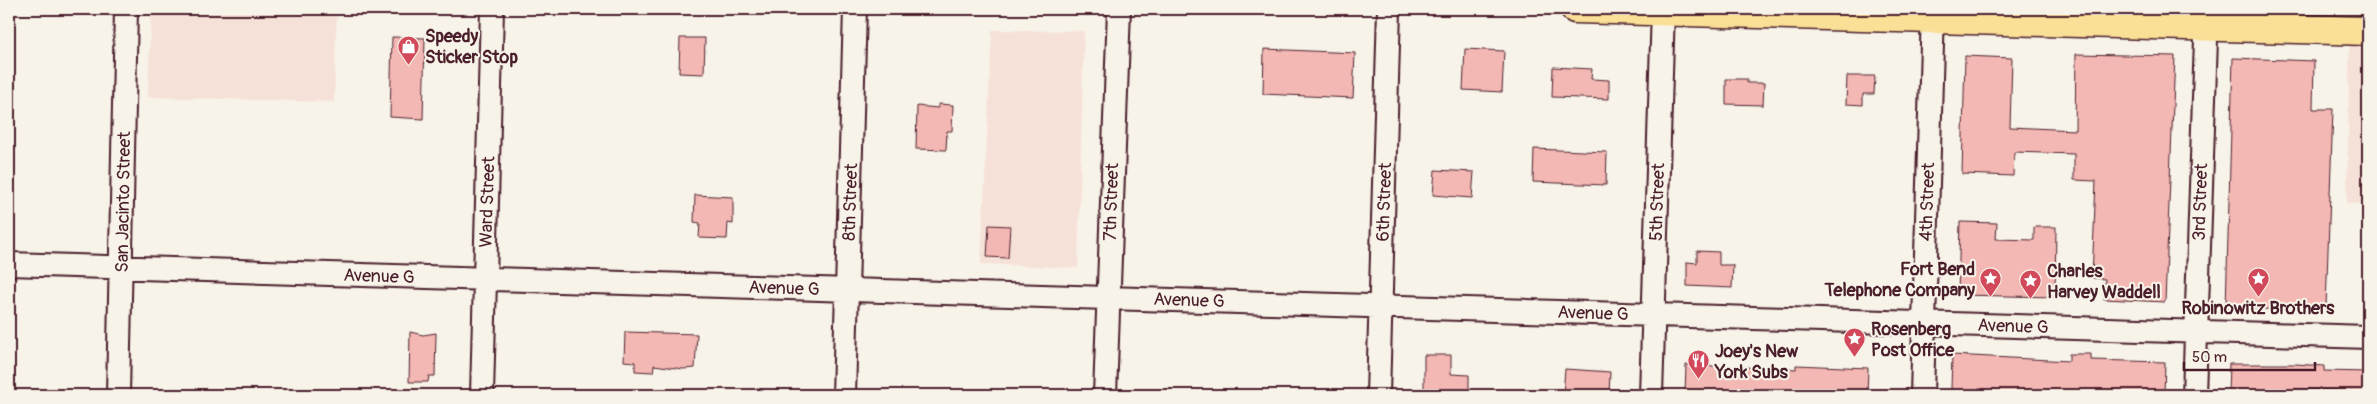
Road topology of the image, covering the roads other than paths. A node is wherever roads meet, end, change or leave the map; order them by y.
1 (126, 9) edge
2 (492, 9) edge
3 (855, 9) edge
4 (1119, 9) edge
5 (1390, 9) edge
6 (1575, 9) edge
7 (1663, 10) edge
8 (1933, 14) edge
9 (2207, 17) edge
10 (2368, 31) edge
11 (9, 264) edge
12 (121, 268) junction
13 (485, 279) junction
14 (847, 290) junction
15 (1107, 298) junction
16 (1381, 306) junction
17 (1654, 315) junction
18 (1924, 323) junction
19 (2196, 332) junction
20 (2368, 337) edge
21 (118, 395) edge
22 (482, 395) edge
23 (844, 395) edge
24 (1105, 395) edge
25 (1378, 395) edge
26 (1651, 395) edge
27 (1922, 395) edge
28 (2194, 395) edge

1 - 12 street, San Jacinto Street
2 - 13 street, Ward Street
3 - 14 street, 8th Street
4 - 15 street, 7th Street
5 - 16 street, 6th Street
6 - 7 main road
7 - 8 main road
7 - 17 street, 5th Street
8 - 9 main road
8 - 18 street, 4th Street
9 - 10 main road
9 - 19 street, 3rd Street
11 - 12 street, Avenue G
12 - 13 street, Avenue G
12 - 21 street, San Jacinto Street
13 - 14 street, Avenue G
13 - 22 street, Ward Street
14 - 15 street, Avenue G
14 - 23 street, 8th Street
15 - 16 street, Avenue G
15 - 24 street, 7th Street
16 - 17 street, Avenue G
16 - 25 street, 6th Street
17 - 18 street, Avenue G
17 - 26 street, 5th Street
18 - 19 street, Avenue G
18 - 27 street, 4th Street
19 - 20 street, Avenue G
19 - 28 street, 3rd Street

